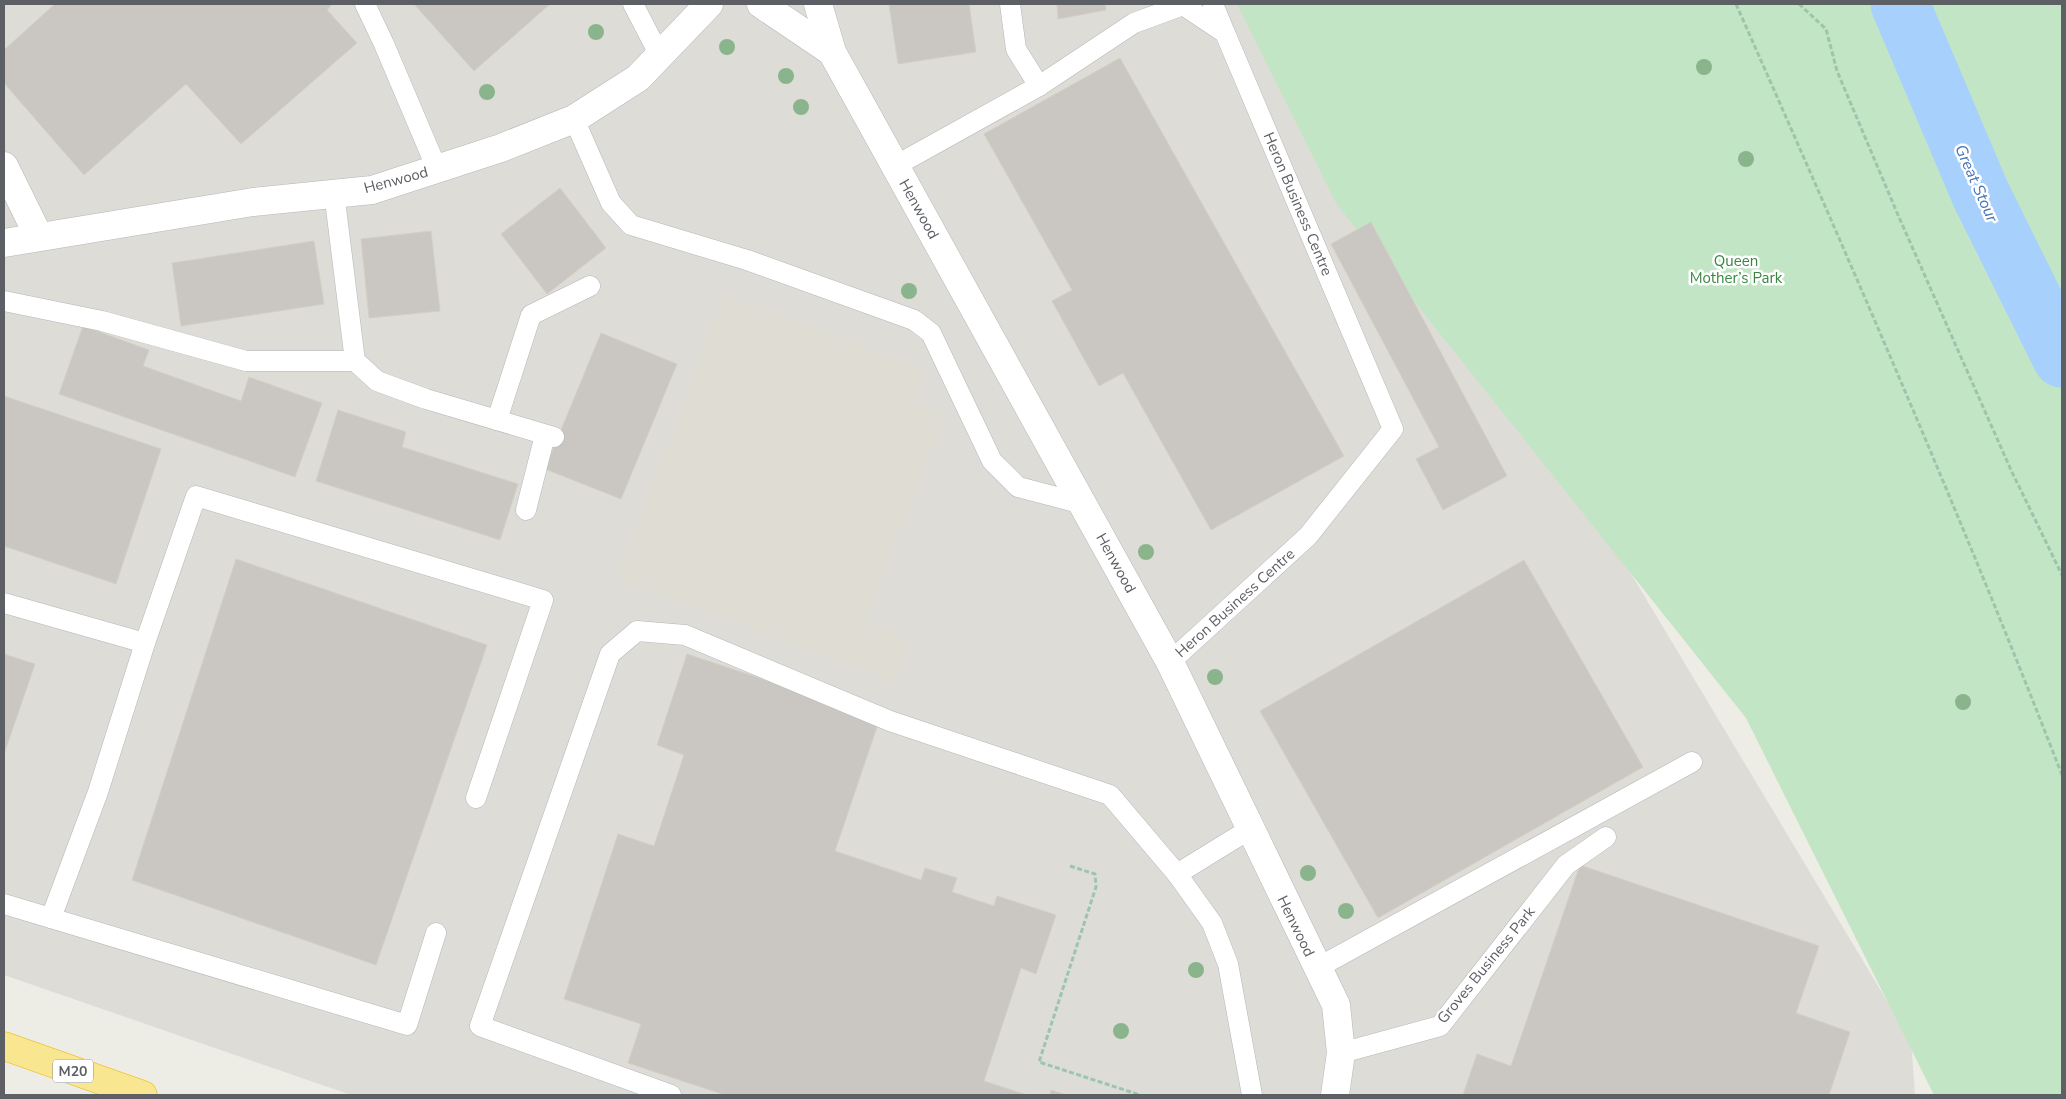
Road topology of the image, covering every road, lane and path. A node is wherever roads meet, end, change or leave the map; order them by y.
1 (365, 4) edge
2 (633, 4) edge
3 (709, 4) edge
4 (761, 4) edge
5 (818, 4) edge
6 (1010, 4) edge
7 (1213, 4) edge
8 (1736, 4) edge
9 (1799, 4) edge
10 (1225, 33) junction
11 (832, 52) junction
12 (660, 56) junction
13 (1039, 86) junction
14 (574, 119) junction
15 (4, 166) edge
16 (895, 166) junction
17 (437, 169) junction
18 (334, 192) junction
19 (39, 237) junction
20 (4, 243) edge
21 (590, 286) dead end
22 (4, 301) edge
23 (355, 361) junction
24 (498, 420) junction
25 (1083, 504) junction
26 (526, 510) dead end
27 (2062, 575) edge
28 (4, 603) edge
29 (145, 643) junction
30 (1170, 662) junction
31 (1692, 762) dead end
32 (2062, 775) edge
33 (476, 798) dead end
34 (1250, 829) junction
35 (1606, 837) dead end
36 (1070, 866) dead end
37 (1177, 874) junction
38 (4, 904) edge
39 (51, 918) junction
40 (436, 933) dead end
41 (1317, 968) junction
42 (4, 1046) edge
43 (1341, 1053) junction
44 (143, 1095) edge
45 (671, 1095) edge
46 (1140, 1095) edge
47 (1252, 1095) edge
48 (1335, 1095) edge

1 - 17 lane
2 - 12 lane
3 - 12 street, Henwood
4 - 11 street, Henwood
5 - 11 street, Henwood
6 - 13 lane
7 - 10 lane
8 - 32 path
9 - 27 path
10 - 13 lane
10 - 30 lane, Heron Business Centre
11 - 16 street, Henwood
12 - 14 street, Henwood
13 - 16 lane
14 - 17 street, Henwood
14 - 25 lane
15 - 19 street
16 - 25 street, Henwood
17 - 18 street, Henwood
18 - 19 street, Henwood
18 - 23 lane
19 - 20 street, Henwood
21 - 24 lane
22 - 23 lane
23 - 24 lane
24 - 26 lane
25 - 30 street, Henwood
28 - 29 lane
29 - 33 lane
29 - 39 lane
30 - 34 street, Henwood
31 - 41 lane
34 - 37 lane
34 - 41 street, Henwood
35 - 43 lane, Groves Business Park
36 - 46 path
37 - 45 lane
37 - 47 lane
38 - 39 lane
39 - 40 lane
41 - 43 street, Henwood
42 - 44 highway, M20
43 - 48 street, Henwood

